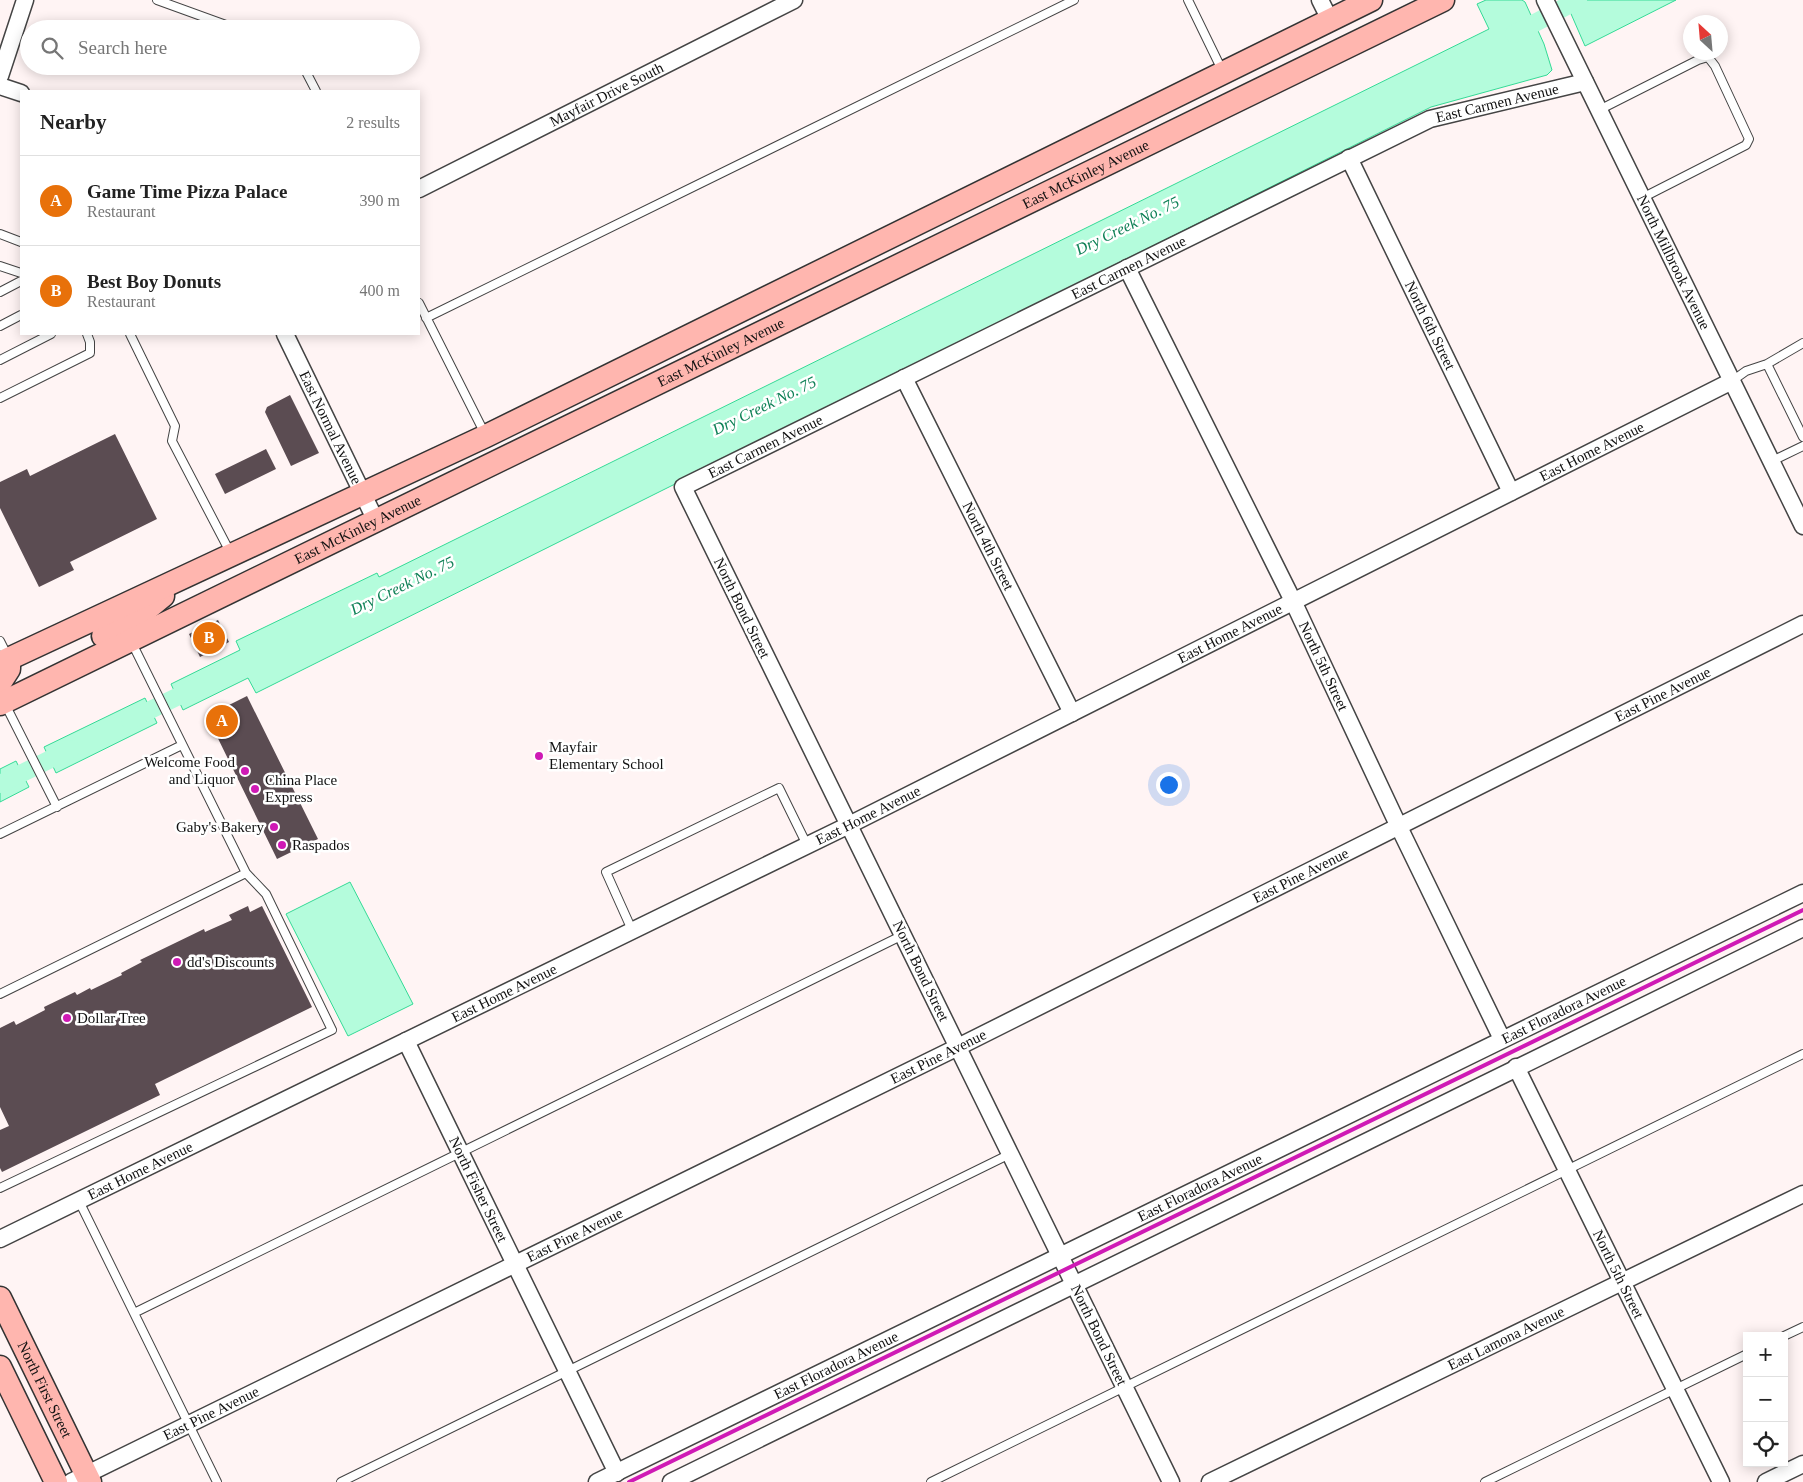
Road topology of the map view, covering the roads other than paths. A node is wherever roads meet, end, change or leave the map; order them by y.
1 (25, 0) edge
2 (157, 0) edge
3 (794, 0) edge
4 (1074, 0) edge
5 (1188, 0) edge
6 (1320, 0) edge
7 (1371, 0) edge
8 (1443, 0) edge
9 (1545, 0) edge
10 (212, 20) edge
11 (1330, 20) junction
12 (1223, 72) junction
13 (308, 75) edge
14 (0, 76) edge
15 (1585, 82) junction
16 (0, 86) edge
17 (315, 90) edge
18 (20, 93) edge
19 (1599, 110) junction
20 (1156, 141) junction
21 (1349, 158) junction
22 (420, 188) edge
23 (1642, 198) junction
24 (0, 234) edge
25 (20, 242) edge
26 (0, 266) edge
27 (1127, 268) junction
28 (20, 273) edge
29 (20, 282) edge
30 (0, 292) edge
31 (420, 305) edge
32 (20, 316) edge
33 (426, 318) junction
34 (0, 326) edge
35 (49, 335) edge
36 (86, 335) edge
37 (130, 335) edge
38 (285, 335) edge
39 (1803, 343) edge
40 (0, 360) edge
41 (1767, 364) junction
42 (904, 378) junction
43 (1732, 380) junction
44 (0, 398) edge
45 (486, 436) junction
46 (1803, 437) edge
47 (1803, 446) edge
48 (1772, 461) junction
49 (683, 487) joint
50 (1511, 492) junction
51 (362, 493) junction
52 (376, 521) junction
53 (1803, 526) edge
54 (231, 555) junction
55 (187, 576) junction
56 (1293, 601) junction
57 (1803, 624) edge
58 (130, 640) junction
59 (3, 654) edge
60 (1, 696) edge
61 (1072, 713) junction
62 (182, 745) junction
63 (57, 807) junction
64 (849, 825) junction
65 (1399, 827) junction
66 (0, 834) edge
67 (807, 845) junction
68 (246, 873) junction
69 (1803, 893) edge
70 (1803, 928) edge
71 (632, 930) junction
72 (903, 935) junction
73 (0, 994) edge
74 (1502, 1039) junction
75 (406, 1041) junction
76 (958, 1046) junction
77 (1803, 1054) edge
78 (1516, 1067) junction
79 (461, 1152) junction
80 (1010, 1154) junction
81 (1567, 1170) junction
82 (0, 1188) edge
83 (1803, 1194) edge
84 (78, 1201) junction
85 (0, 1239) edge
86 (1060, 1256) junction
87 (516, 1264) junction
88 (1622, 1282) junction
89 (1074, 1284) junction
90 (0, 1298) edge
91 (134, 1313) junction
92 (1803, 1327) edge
93 (1788, 1334) edge
94 (1743, 1356) edge
95 (568, 1371) junction
96 (2, 1375) edge
97 (1124, 1387) junction
98 (1675, 1389) junction
99 (188, 1425) junction
100 (1803, 1464) edge
101 (617, 1472) junction
102 (83, 1480) edge
103 (56, 1482) edge
104 (217, 1482) edge
105 (341, 1482) edge
106 (598, 1482) edge
107 (671, 1482) edge
108 (931, 1482) edge
109 (1171, 1482) edge
110 (1210, 1482) edge
111 (1485, 1482) edge
112 (1721, 1482) edge
113 (1766, 1482) edge

1 - 14 street
2 - 10 lane
3 - 22 street, Mayfair Drive South
4 - 33 lane
5 - 12 lane
6 - 11 street
7 - 11 main road, East McKinley Avenue
8 - 20 main road, East McKinley Avenue
9 - 15 street, North Millbrook Avenue
11 - 12 main road, East McKinley Avenue
11 - 20 main road
12 - 45 main road, East McKinley Avenue
13 - 17 lane
15 - 19 street, North Millbrook Avenue
15 - 21 street, East Carmen Avenue
16 - 18 street
19 - 23 street, North Millbrook Avenue
19 - 23 lane
20 - 52 main road, East McKinley Avenue
21 - 27 street, East Carmen Avenue
21 - 50 street, North 6th Street
23 - 43 street, North Millbrook Avenue
24 - 25 lane
26 - 28 lane
27 - 42 street, East Carmen Avenue
27 - 56 street, North 5th Street
29 - 30 lane
31 - 33 lane
32 - 34 lane
33 - 45 lane
35 - 40 lane
36 - 44 lane
37 - 54 lane
38 - 51 street, East Normal Avenue
39 - 41 lane
41 - 43 lane
41 - 46 lane
42 - 49 street, East Carmen Avenue
42 - 61 street, North 4th Street
43 - 48 street, North Millbrook Avenue
43 - 50 street, East Home Avenue
45 - 51 main road, East McKinley Avenue
47 - 48 lane
48 - 53 street, North Millbrook Avenue
49 - 64 street, North Bond Street
50 - 56 street, East Home Avenue
51 - 52 street, East Normal Avenue
51 - 54 main road, East McKinley Avenue
52 - 58 main road, East McKinley Avenue
54 - 55 main road, East McKinley Avenue
55 - 59 main road, East McKinley Avenue
55 - 60 main road
56 - 61 street, East Home Avenue
56 - 65 street, North 5th Street
57 - 65 street, East Pine Avenue
58 - 60 main road, East McKinley Avenue
58 - 62 lane
59 - 60 main road
60 - 63 lane
61 - 64 street, East Home Avenue
62 - 63 lane
62 - 68 lane
63 - 66 lane
64 - 67 street, East Home Avenue
64 - 72 street, North Bond Street
65 - 74 street, North 5th Street
65 - 76 street, East Pine Avenue
67 - 71 street, East Home Avenue
67 - 71 lane
68 - 73 lane
68 - 82 lane
69 - 74 street, East Floradora Avenue
70 - 78 street, East Floradora Avenue
71 - 75 street, East Home Avenue
72 - 76 street, North Bond Street
72 - 79 lane
74 - 86 street, East Floradora Avenue
75 - 79 street, North Fisher Street
75 - 84 street, East Home Avenue
76 - 80 street, North Bond Street
76 - 87 street, East Pine Avenue
77 - 81 lane
78 - 81 street, North 5th Street
78 - 89 street, East Floradora Avenue
79 - 87 street, North Fisher Street
79 - 91 lane
80 - 86 street, North Bond Street
80 - 95 lane
81 - 88 street, North 5th Street
81 - 97 lane
83 - 88 street, East Lamona Avenue
84 - 85 street, East Home Avenue
84 - 91 lane
86 - 89 street, North Bond Street
86 - 101 street, East Floradora Avenue
87 - 95 street, North Fisher Street
87 - 99 street, East Pine Avenue
88 - 98 street, North 5th Street
88 - 110 street, East Lamona Avenue
89 - 97 street, North Bond Street
89 - 107 street, East Floradora Avenue
90 - 102 main road, North First Street
91 - 99 lane
92 - 93 lane
94 - 98 lane
95 - 101 street, North Fisher Street
95 - 105 lane
96 - 103 main road, North First Street
97 - 108 lane
97 - 109 street, North Bond Street
98 - 111 lane
98 - 112 street, North 5th Street
99 - 102 street, East Pine Avenue
99 - 104 lane
100 - 113 street
101 - 106 street, East Floradora Avenue

